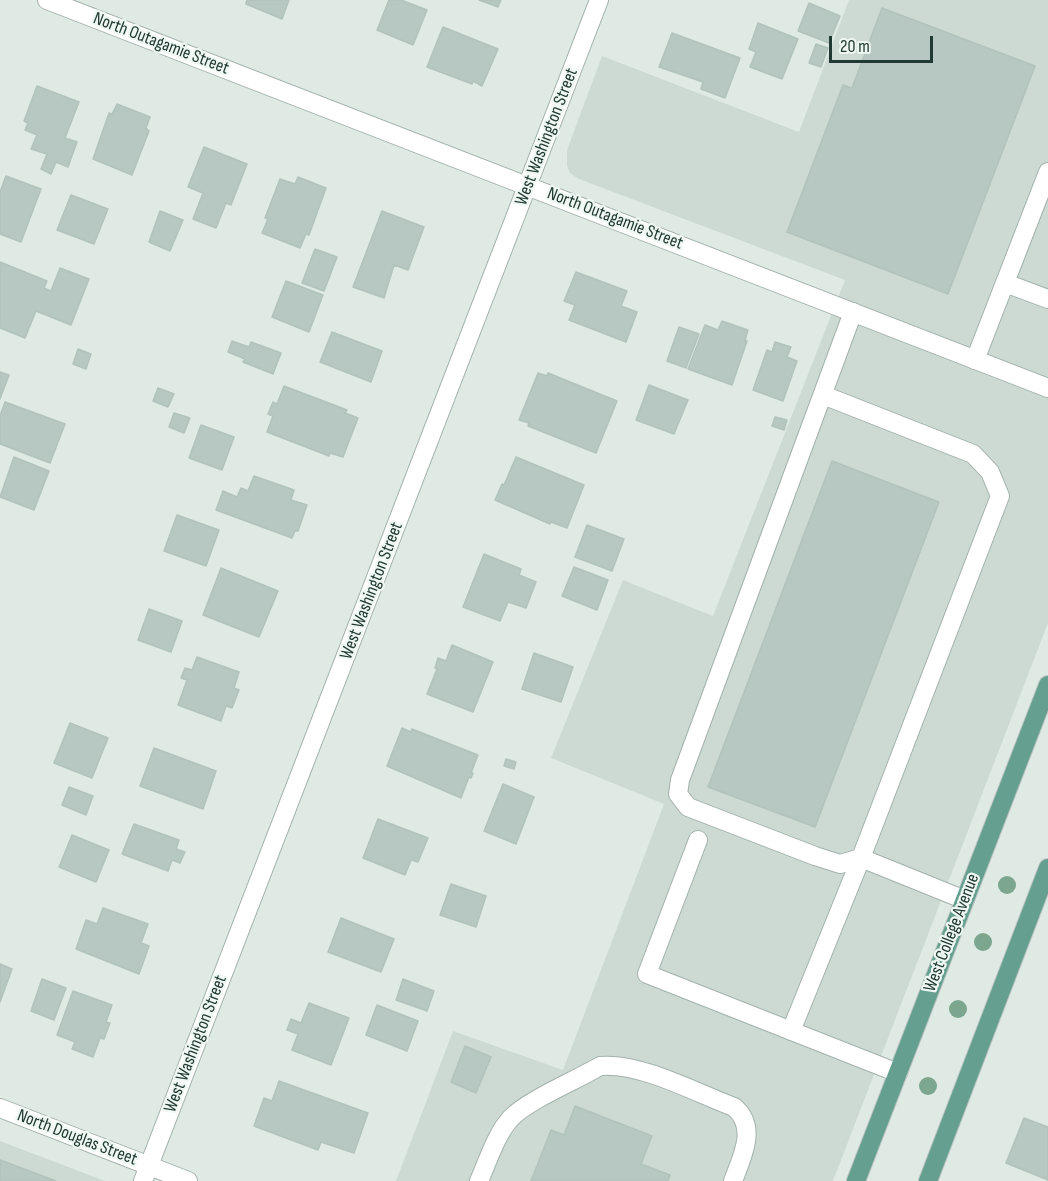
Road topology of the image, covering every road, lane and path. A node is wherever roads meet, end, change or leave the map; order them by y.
1 (47, 0) edge
2 (598, 0) edge
3 (1048, 172) edge
4 (528, 186) junction
5 (1005, 283) junction
6 (1048, 299) edge
7 (854, 312) junction
8 (975, 360) junction
9 (1048, 388) edge
10 (823, 395) junction
11 (1048, 685) edge
12 (698, 840) dead end
13 (861, 858) junction
14 (1048, 868) edge
15 (965, 900) junction
16 (791, 1031) junction
17 (898, 1072) junction
18 (0, 1108) edge
19 (146, 1173) edge
20 (188, 1181) edge
21 (479, 1181) edge
22 (733, 1181) edge
23 (856, 1181) edge
24 (928, 1181) edge

1 - 4 street, North Outagamie Street
2 - 4 street, West Washington Street
3 - 5 street
4 - 7 street, North Outagamie Street
4 - 19 street, West Washington Street
5 - 6 street
5 - 8 street
7 - 8 street, North Outagamie Street
7 - 10 street
8 - 9 street, North Outagamie Street
10 - 13 street
10 - 13 street
11 - 15 main road, West College Avenue
12 - 16 street
13 - 15 street
13 - 16 street
14 - 24 main road
15 - 17 main road, West College Avenue
16 - 17 street
17 - 23 main road, West College Avenue
18 - 19 street, North Douglas Street
19 - 20 street, North Douglas Street
21 - 22 street

